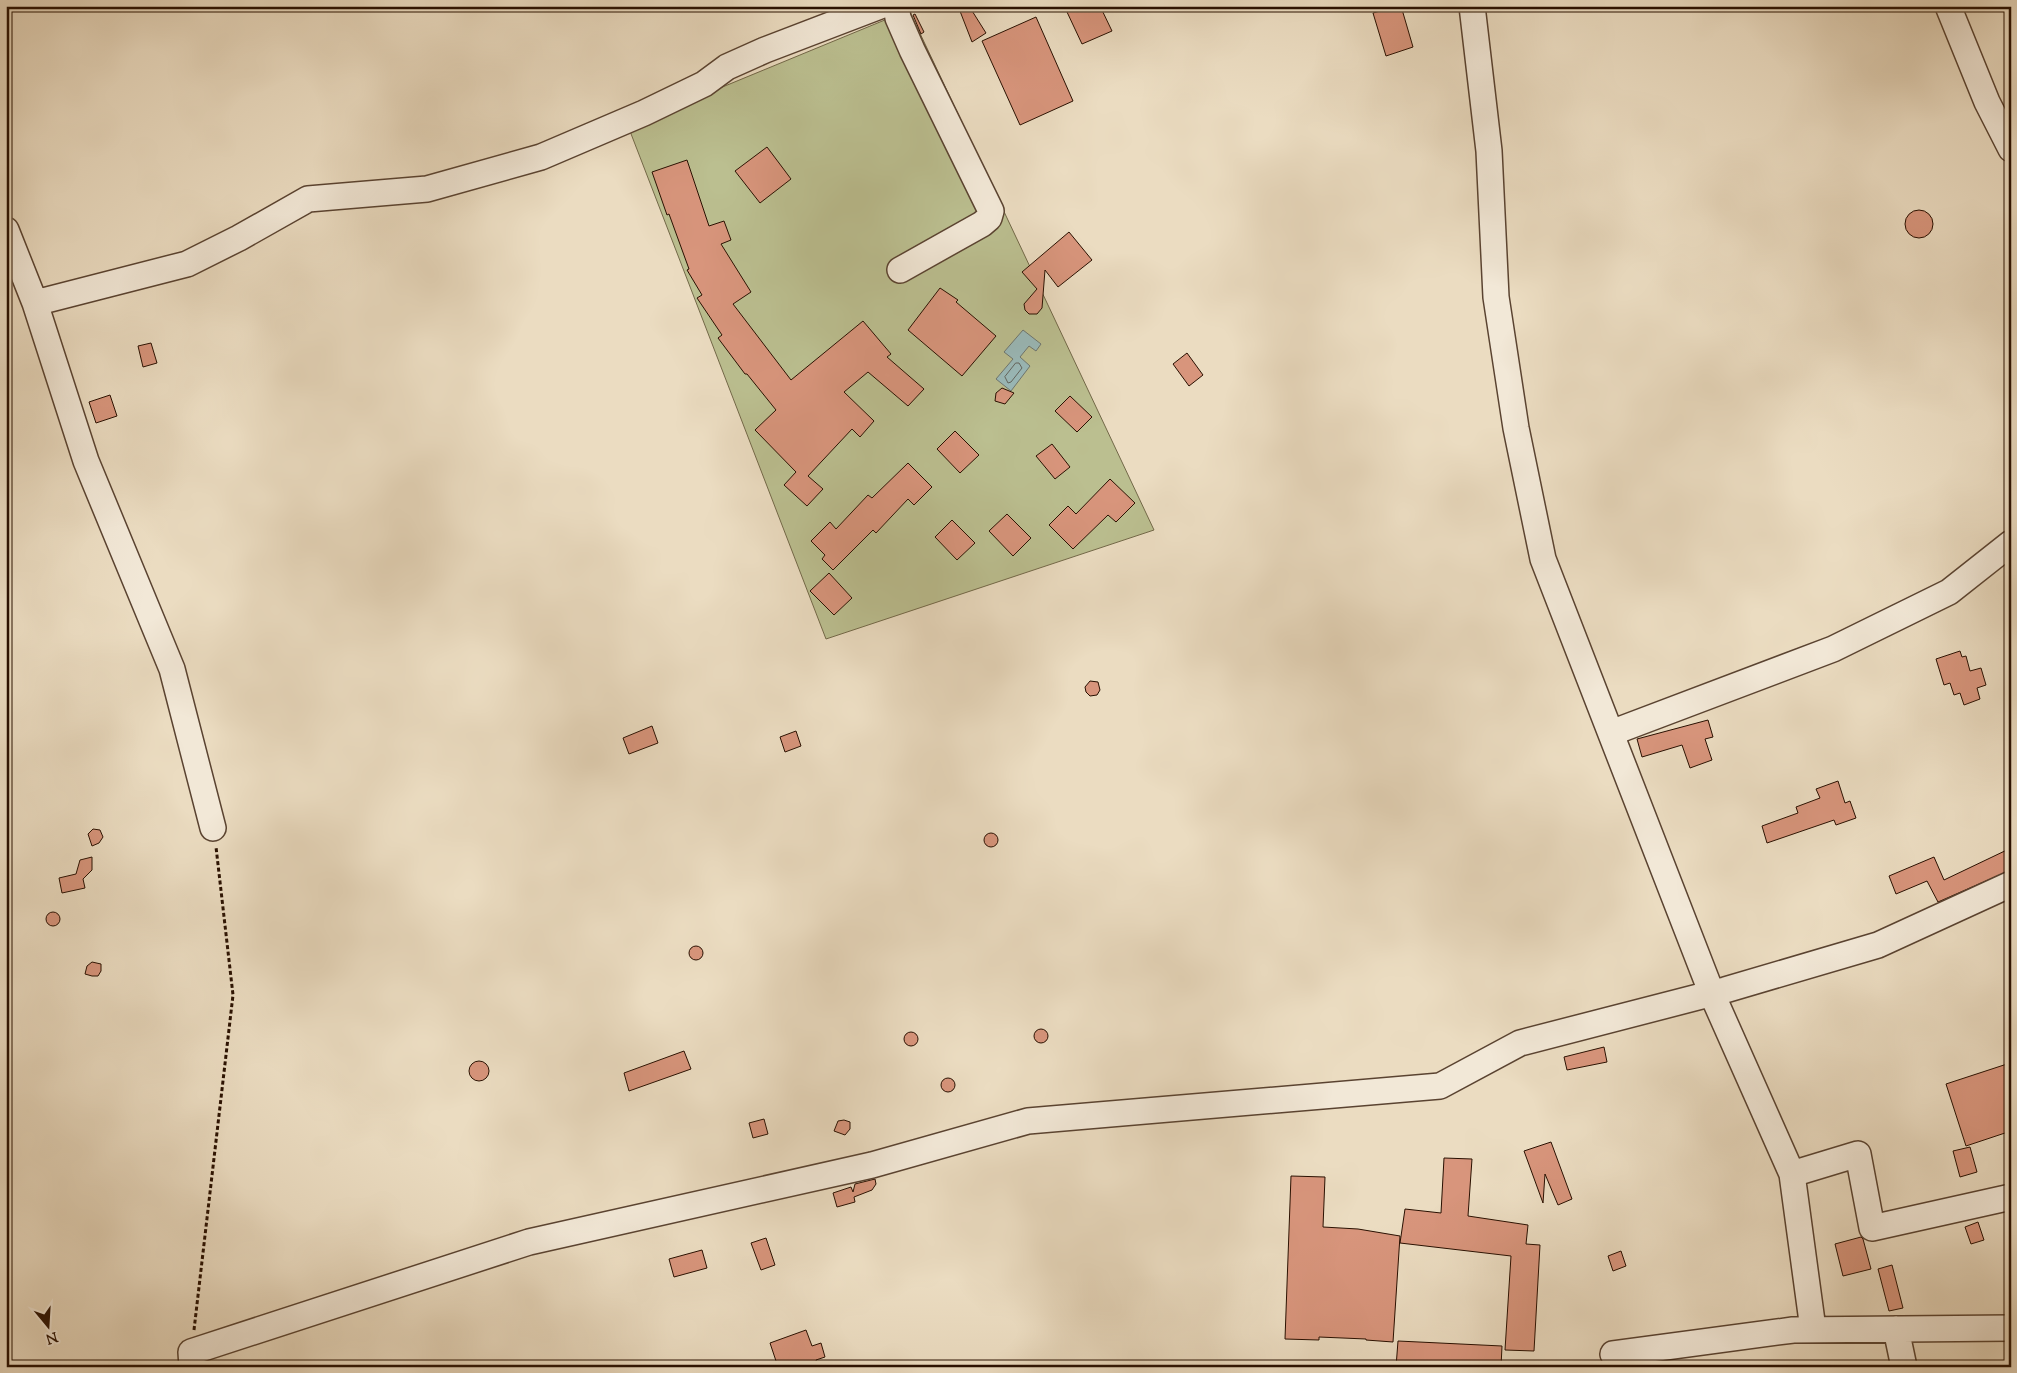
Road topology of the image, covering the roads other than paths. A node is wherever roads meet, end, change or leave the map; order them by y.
1 (880, 6) edge
2 (896, 6) edge
3 (1472, 6) edge
4 (1948, 6) edge
5 (2011, 149) edge
6 (6, 230) edge
7 (900, 270) dead end
8 (35, 303) junction
9 (2011, 544) edge
10 (1611, 733) junction
11 (214, 828) road end
12 (2011, 884) edge
13 (1712, 994) junction
14 (1792, 1174) junction
15 (2011, 1197) edge
16 (2011, 1328) edge
17 (1813, 1329) junction
18 (1896, 1329) junction
19 (1613, 1354) dead end
20 (192, 1359) edge
21 (1904, 1367) edge

1 - 8 street
2 - 7 street
3 - 10 street
4 - 5 street
6 - 8 street
8 - 11 street
9 - 10 street
10 - 13 street
12 - 13 street
13 - 14 street
13 - 20 street
14 - 15 street
14 - 17 street
16 - 18 street
17 - 18 street
17 - 19 street
18 - 21 street

